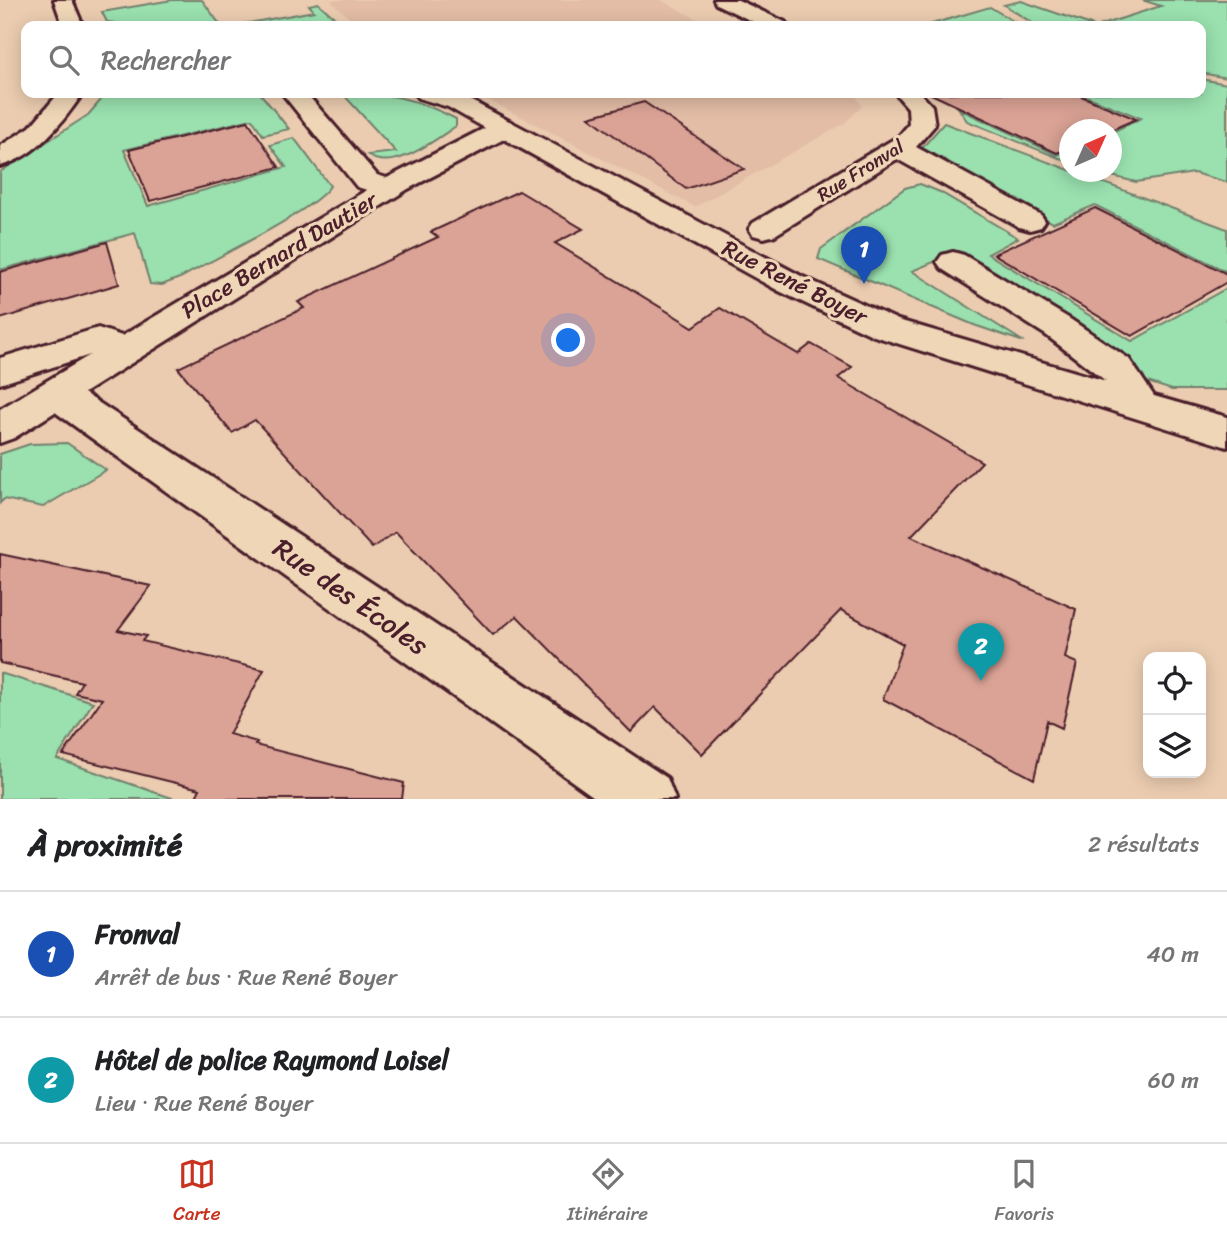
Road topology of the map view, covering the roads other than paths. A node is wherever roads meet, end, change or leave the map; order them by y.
1 (89, 0) edge
2 (723, 0) edge
3 (64, 2) edge
4 (71, 21) edge
5 (767, 21) edge
6 (67, 98) edge
7 (298, 98) edge
8 (443, 98) edge
9 (912, 98) edge
10 (507, 128) junction
11 (897, 148) junction
12 (0, 158) edge
13 (390, 188) junction
14 (1030, 221) dead end
15 (764, 229) dead end
16 (953, 262) dead end
17 (125, 349) junction
18 (0, 371) edge
19 (56, 393) junction
20 (1140, 405) junction
21 (0, 428) edge
22 (1227, 432) edge
23 (646, 799) edge

1 - 3 street
2 - 5 street
3 - 4 street
6 - 12 street
7 - 13 street
8 - 10 street, Rue René Boyer
9 - 11 street, Rue Fronval
10 - 13 street, Place Bernard Dautier
10 - 20 street, Rue René Boyer
11 - 14 street
11 - 15 street, Rue Fronval
13 - 17 street, Place Bernard Dautier
16 - 20 street
17 - 18 street
17 - 19 street, Place Bernard Dautier
19 - 21 street, Place Bernard Dautier
19 - 23 street, Rue des Écoles
20 - 22 street, Rue René Boyer

